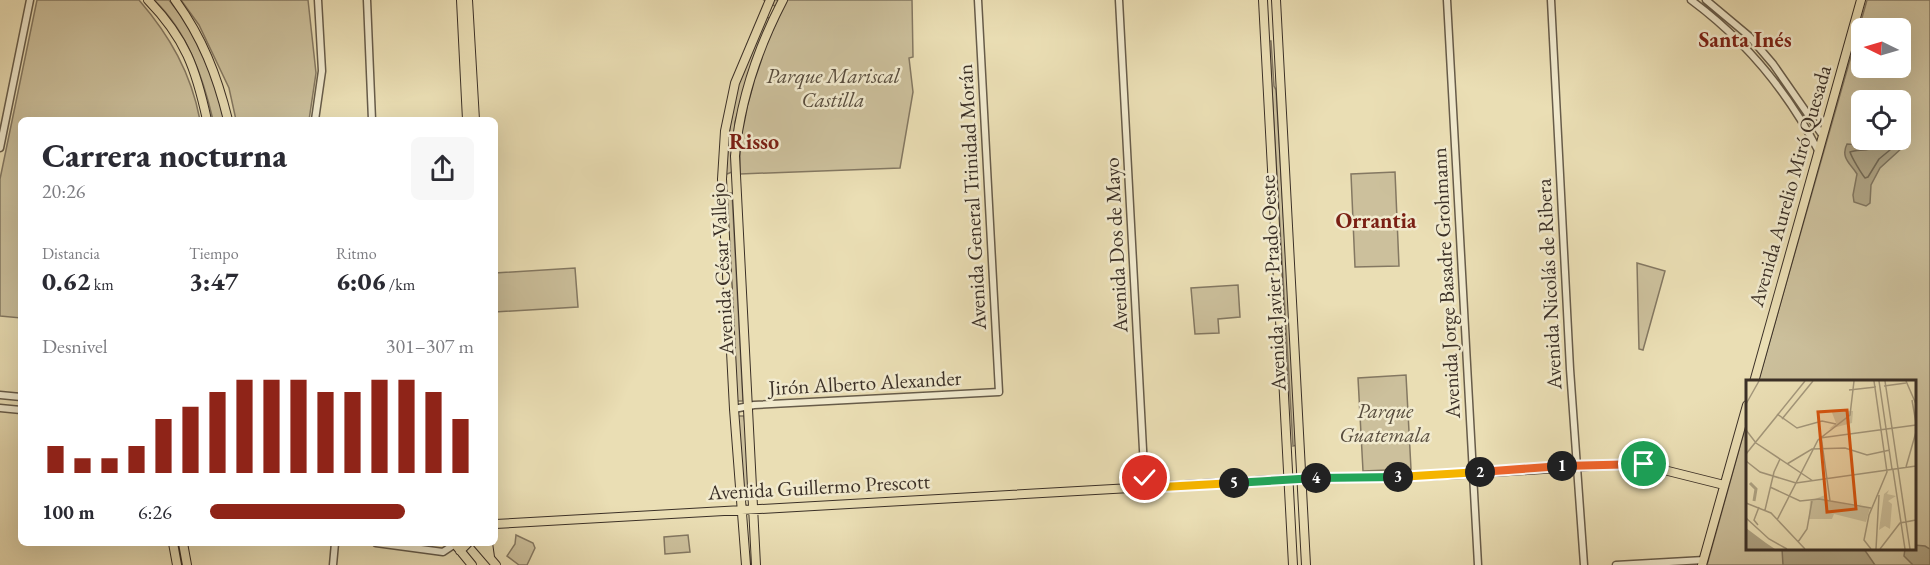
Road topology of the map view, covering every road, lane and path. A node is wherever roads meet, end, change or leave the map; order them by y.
1 (30, 0) edge
2 (148, 0) edge
3 (175, 0) edge
4 (318, 0) edge
5 (367, 0) edge
6 (461, 0) edge
7 (468, 0) edge
8 (770, 0) edge
9 (783, 0) edge
10 (978, 0) edge
11 (1119, 0) edge
12 (1263, 0) edge
13 (1276, 0) edge
14 (1447, 0) edge
15 (1551, 0) edge
16 (1691, 0) edge
17 (1706, 0) edge
18 (1861, 0) edge
19 (1278, 35) junction
20 (1264, 36) junction
21 (206, 117) edge
22 (227, 117) edge
23 (315, 117) edge
24 (372, 117) edge
25 (467, 117) edge
26 (475, 117) edge
27 (1815, 125) junction
28 (1808, 131) junction
29 (1823, 136) junction
30 (0, 148) edge
31 (1819, 152) junction
32 (1755, 380) edge
33 (999, 392) joint
34 (0, 395) edge
35 (18, 397) edge
36 (748, 406) junction
37 (0, 408) edge
38 (734, 408) junction
39 (1746, 408) edge
40 (18, 410) edge
41 (1287, 445) junction
42 (1300, 445) junction
43 (1576, 465) junction
44 (1473, 473) junction
45 (1302, 479) junction
46 (1288, 480) junction
47 (1724, 485) junction
48 (1145, 488) junction
49 (741, 509) junction
50 (753, 509) junction
51 (1304, 513) junction
52 (1290, 514) junction
53 (498, 523) edge
54 (174, 546) edge
55 (184, 546) edge
56 (335, 546) edge
57 (398, 546) edge
58 (454, 546) edge
59 (457, 546) edge
60 (480, 546) edge
61 (489, 546) edge
62 (494, 562) edge
63 (1703, 563) edge
64 (177, 565) edge
65 (187, 565) edge
66 (333, 565) edge
67 (472, 565) edge
68 (746, 565) edge
69 (756, 565) edge
70 (1293, 565) edge
71 (1306, 565) edge
72 (1478, 565) edge
73 (1584, 565) edge
74 (1616, 565) edge

1 - 30 street
2 - 21 main road
3 - 22 main road
4 - 23 street
5 - 24 street
6 - 25 main road
7 - 26 main road
8 - 38 main road, Avenida César Vallejo
9 - 36 main road, Avenida César Vallejo
10 - 33 street, Avenida General Trinidad Morán
11 - 48 street, Avenida Dos de Mayo
12 - 20 main road, Avenida Javier Prado Oeste
13 - 19 main road, Avenida Javier Prado Oeste
14 - 44 street, Avenida Jorge Basadre Grohmann
15 - 43 street, Avenida Nicolás de Ribera
16 - 28 street
17 - 27 street
18 - 29 main road, Avenida Aurelio Miró Quesada
19 - 20 main road
19 - 42 main road, Avenida Javier Prado Oeste
20 - 41 main road, Avenida Javier Prado Oeste
27 - 28 street
27 - 29 street
28 - 31 street
29 - 31 main road, Avenida Aurelio Miró Quesada
31 - 32 main road, Avenida Aurelio Miró Quesada
33 - 36 street, Jirón Alberto Alexander
34 - 35 street
36 - 38 street, Jirón Alberto Alexander
36 - 50 main road, Avenida César Vallejo
37 - 40 street
38 - 49 main road, Avenida César Vallejo
39 - 47 main road
41 - 42 main road
41 - 46 main road, Avenida Javier Prado Oeste
42 - 45 main road, Avenida Javier Prado Oeste
43 - 44 main road, Avenida Guillermo Prescott
43 - 47 main road, Avenida Guillermo Prescott
43 - 73 street, Avenida Nicolás de Ribera
44 - 45 main road, Avenida Guillermo Prescott
44 - 72 street, Avenida Jorge Basadre Grohmann
45 - 46 main road, Avenida Guillermo Prescott
45 - 51 main road, Avenida Javier Prado Oeste
46 - 48 main road, Avenida Guillermo Prescott
46 - 52 main road, Avenida Javier Prado Oeste
47 - 63 main road
48 - 50 main road, Avenida Guillermo Prescott
49 - 50 main road, Avenida Guillermo Prescott
49 - 53 main road, Avenida Guillermo Prescott
49 - 68 main road, Avenida César Vallejo
50 - 69 main road, Avenida César Vallejo
51 - 52 main road
51 - 71 main road, Avenida Javier Prado Oeste
52 - 70 main road, Avenida Javier Prado Oeste
54 - 64 main road
55 - 65 main road
56 - 66 street
57 - 58 street
59 - 67 main road
60 - 62 main road
61 - 62 main road
63 - 74 street

